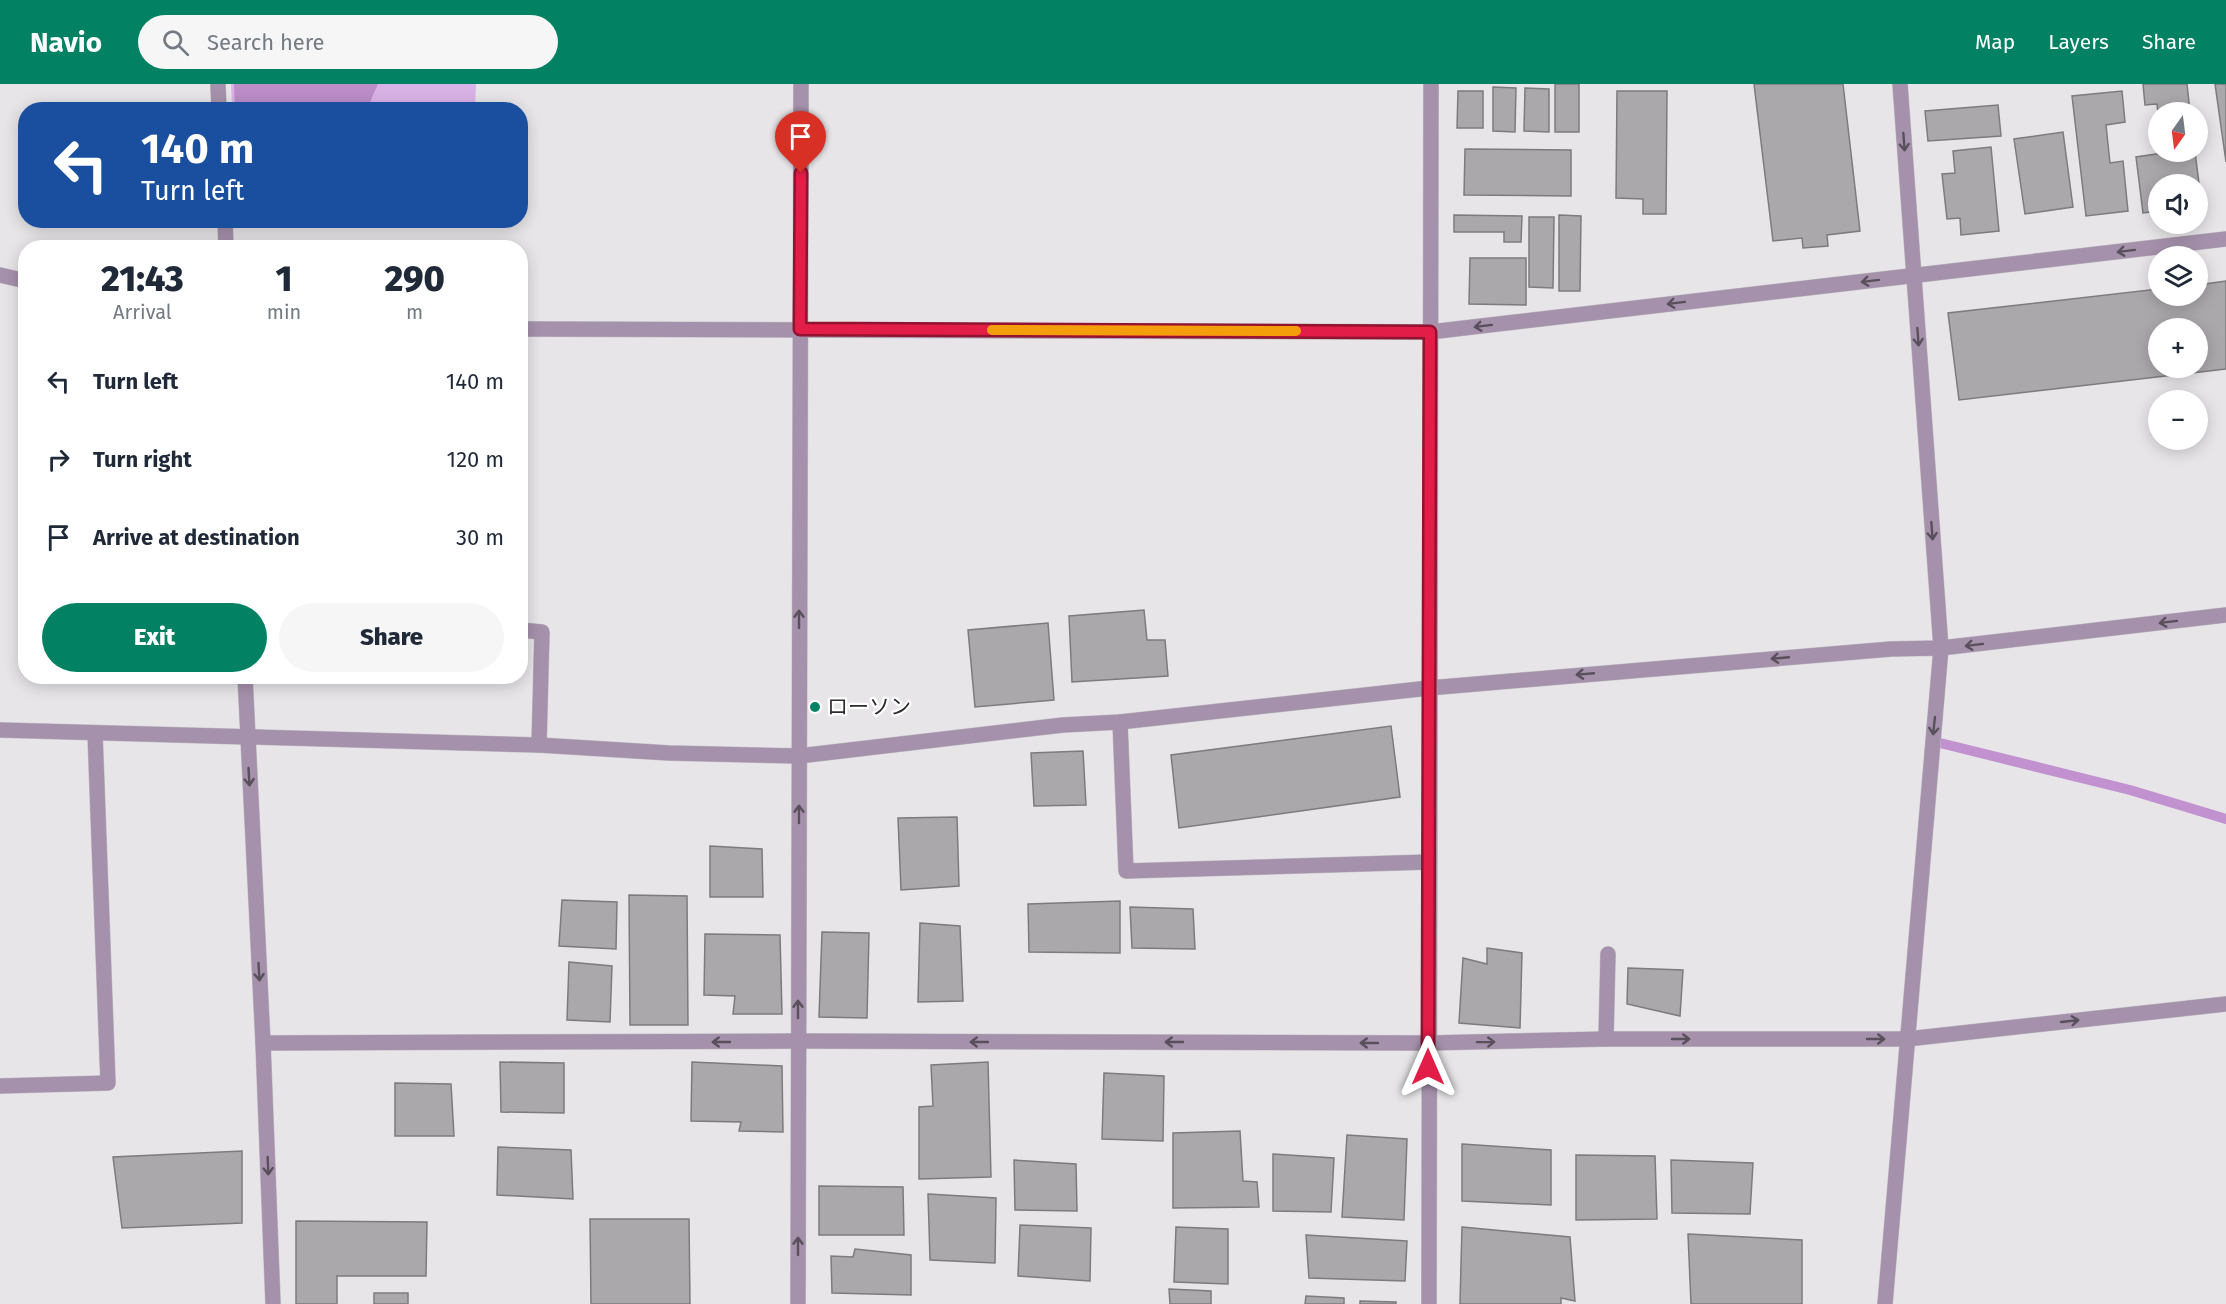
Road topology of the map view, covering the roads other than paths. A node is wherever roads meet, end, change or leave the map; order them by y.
1 (218, 84) edge
2 (801, 84) edge
3 (1431, 84) edge
4 (1900, 84) edge
5 (219, 102) edge
6 (2226, 239) edge
7 (0, 275) edge
8 (1913, 276) junction
9 (18, 279) edge
10 (528, 329) edge
11 (800, 329) junction
12 (1430, 332) junction
13 (2226, 615) edge
14 (528, 631) edge
15 (1941, 648) junction
16 (245, 684) edge
17 (1429, 688) junction
18 (1120, 722) junction
19 (0, 730) edge
20 (95, 733) junction
21 (247, 736) junction
22 (539, 745) junction
23 (800, 756) junction
24 (1429, 862) junction
25 (1608, 954) dead end
26 (2226, 1004) edge
27 (1606, 1039) junction
28 (1907, 1039) junction
29 (798, 1041) junction
30 (263, 1043) junction
31 (1428, 1043) junction
32 (0, 1086) edge
33 (273, 1304) edge
34 (798, 1304) edge
35 (1429, 1304) edge
36 (1885, 1304) edge

1 - 5 street
2 - 11 street
3 - 12 street
4 -> 8 street
6 -> 8 street
7 - 9 street
8 -> 12 street
8 -> 15 street
10 - 11 street
11 - 12 street
23 -> 11 street
12 - 17 street
13 -> 15 street
14 - 22 street
15 -> 17 street
15 -> 28 street
16 - 21 street
17 - 18 street
17 - 24 street
18 - 23 street
18 - 24 street
19 - 20 street
20 - 21 street
20 - 32 street
21 - 22 street
21 -> 30 street
22 - 23 street
29 -> 23 street
24 - 31 street
25 - 27 street
28 -> 26 street
27 -> 28 street
31 -> 27 street
28 - 36 street
29 -> 30 street
31 -> 29 street
34 -> 29 street
30 -> 33 street
31 - 35 street

